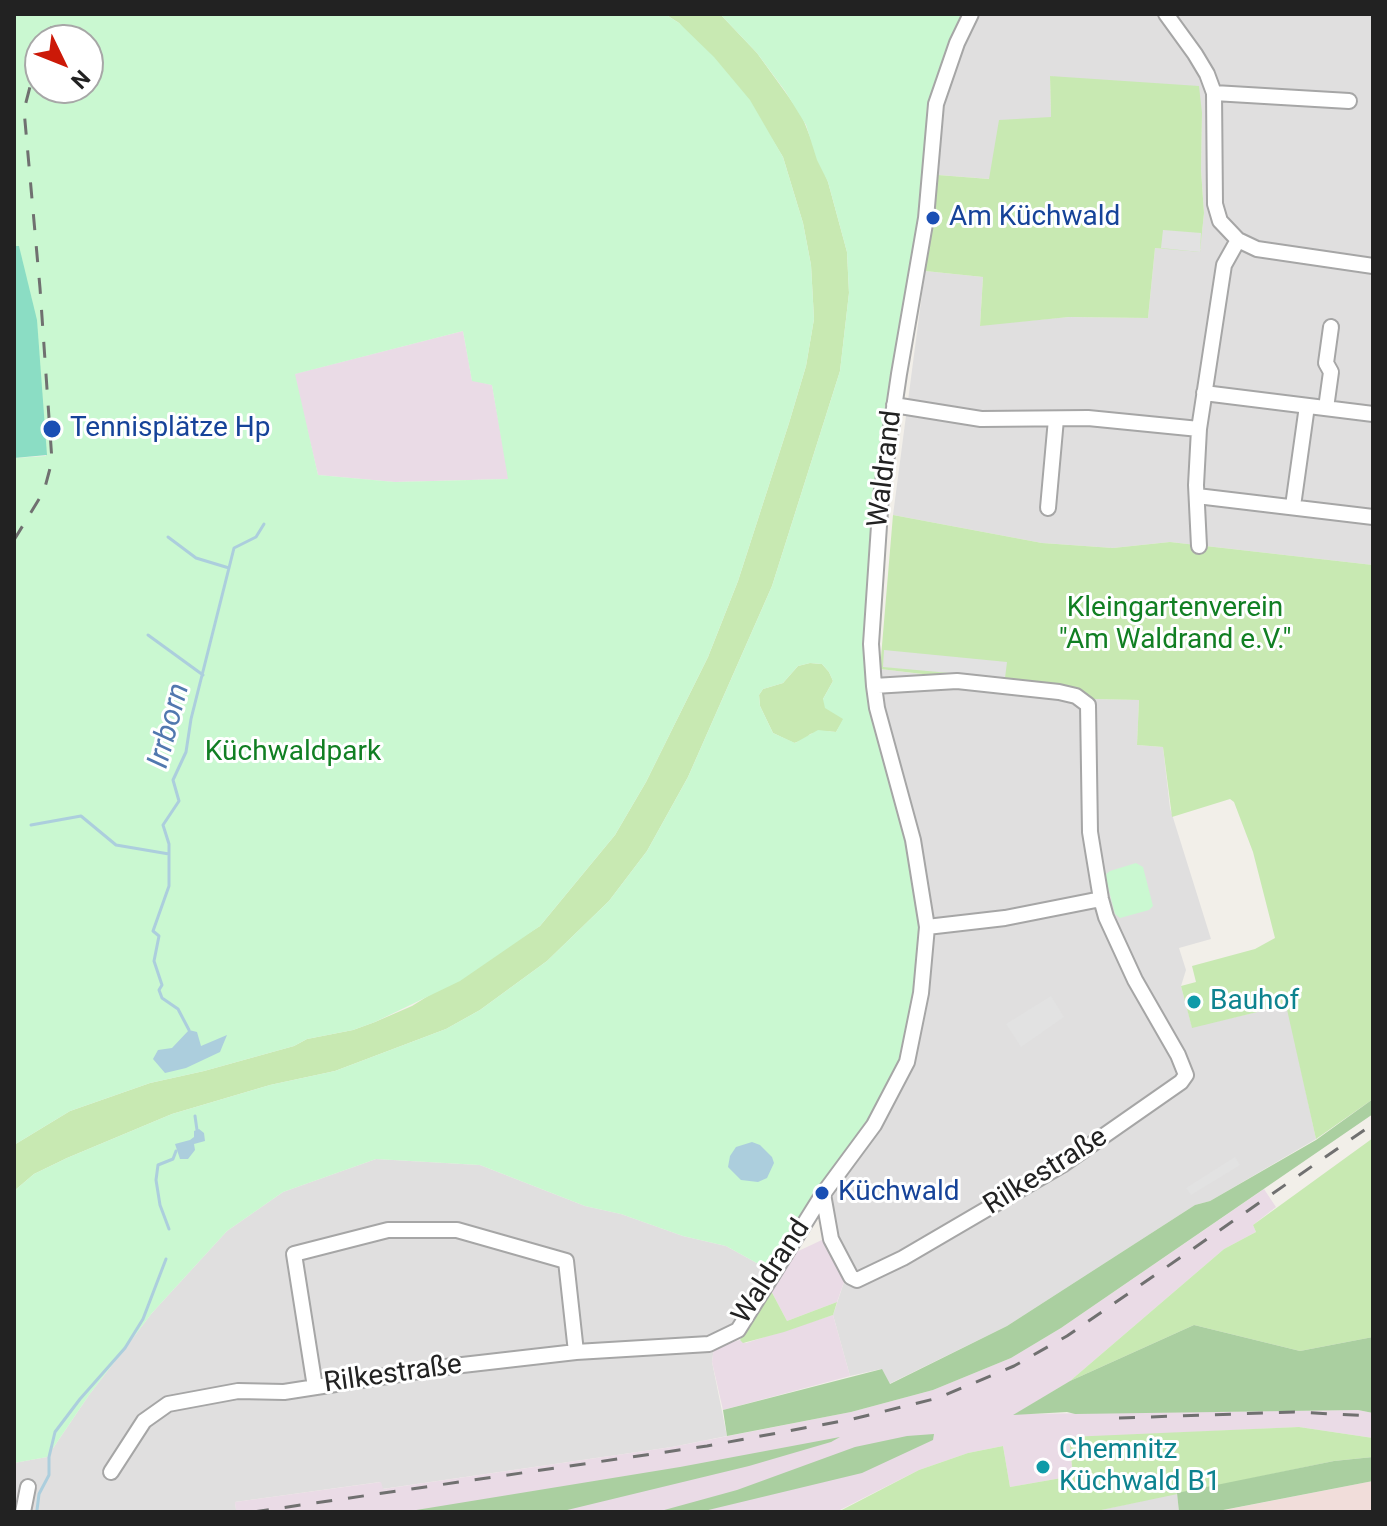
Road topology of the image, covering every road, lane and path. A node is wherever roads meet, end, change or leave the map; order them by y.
1 (971, 14) edge
2 (1166, 14) edge
3 (1214, 93) junction
4 (1349, 101) dead end
5 (1238, 240) junction
6 (1373, 266) edge
7 (1331, 327) dead end
8 (1204, 393) junction
9 (894, 405) junction
10 (1307, 406) junction
11 (1326, 408) junction
12 (1373, 414) edge
13 (1056, 419) junction
14 (1199, 429) junction
15 (1197, 496) junction
16 (1293, 506) junction
17 (1048, 508) dead end
18 (1373, 517) edge
19 (1199, 546) dead end
20 (874, 686) junction
21 (1101, 899) junction
22 (927, 927) junction
23 (823, 1194) junction
24 (709, 1344) joint
25 (576, 1352) junction
26 (315, 1387) junction
27 (111, 1472) dead end
28 (28, 1487) dead end
29 (20, 1506) edge

1 - 9 street, Waldrand
2 - 3 street
3 - 4 street
3 - 5 street
5 - 6 street
5 - 8 street
7 - 11 street
8 - 10 street
8 - 14 street
9 - 13 street
9 - 20 street, Waldrand
10 - 11 street
10 - 16 street
11 - 12 street
13 - 14 street
13 - 17 street
14 - 15 street
15 - 16 street
15 - 19 street
16 - 18 street
20 - 21 street
20 - 22 street, Waldrand
21 - 22 street
21 - 23 street, Rilkestraße
22 - 23 street, Waldrand
23 - 24 street, Waldrand
24 - 25 street, Rilkestraße
25 - 26 street, Rilkestraße
25 - 26 street
26 - 27 street, Rilkestraße
28 - 29 street

